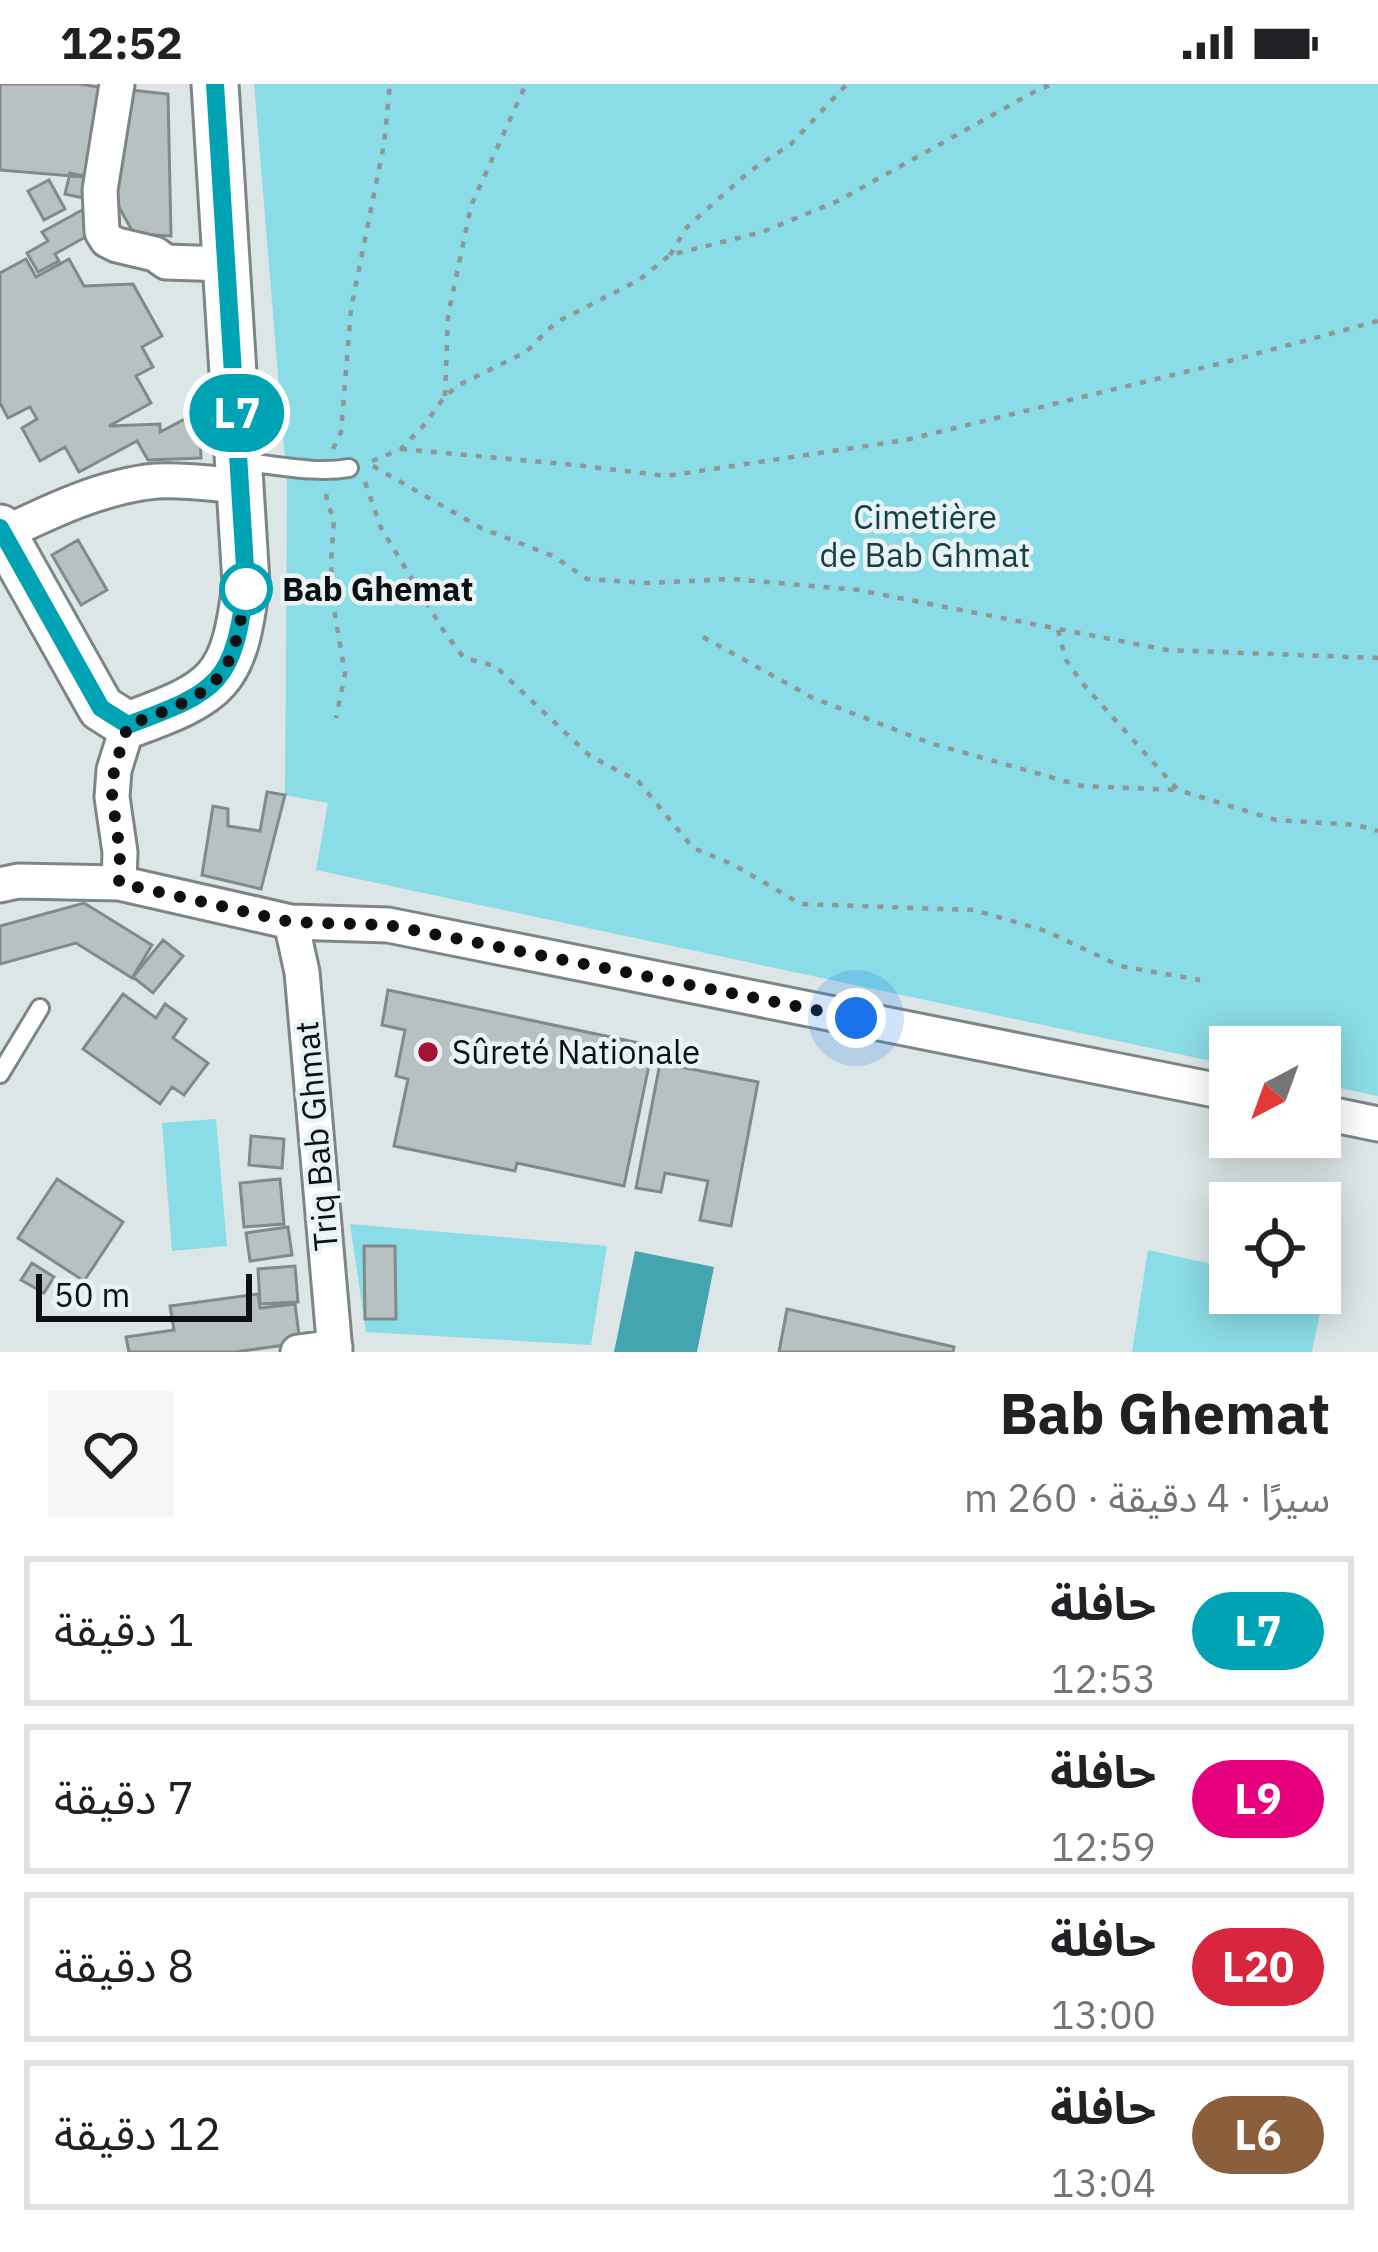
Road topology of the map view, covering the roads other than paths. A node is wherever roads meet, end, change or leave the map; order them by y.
1 (117, 84) edge
2 (215, 84) edge
3 (226, 264) junction
4 (349, 468) road end
5 (241, 474) junction
6 (8, 553) edge
7 (128, 725) junction
8 (120, 868) junction
9 (0, 885) edge
10 (291, 922) junction
11 (40, 1008) dead end
12 (0, 1074) edge
13 (1209, 1089) edge
14 (1341, 1116) edge
15 (1378, 1124) edge
16 (335, 1349) edge
17 (298, 1352) edge

1 - 3 street
2 - 3 street
3 - 5 street
4 - 5 lane
5 - 6 street
5 - 7 street
6 - 7 street
7 - 8 street
8 - 9 street
8 - 10 street
10 - 13 street
10 - 16 street, Triq Bab Ghmat
11 - 12 lane
14 - 15 street
16 - 17 street

